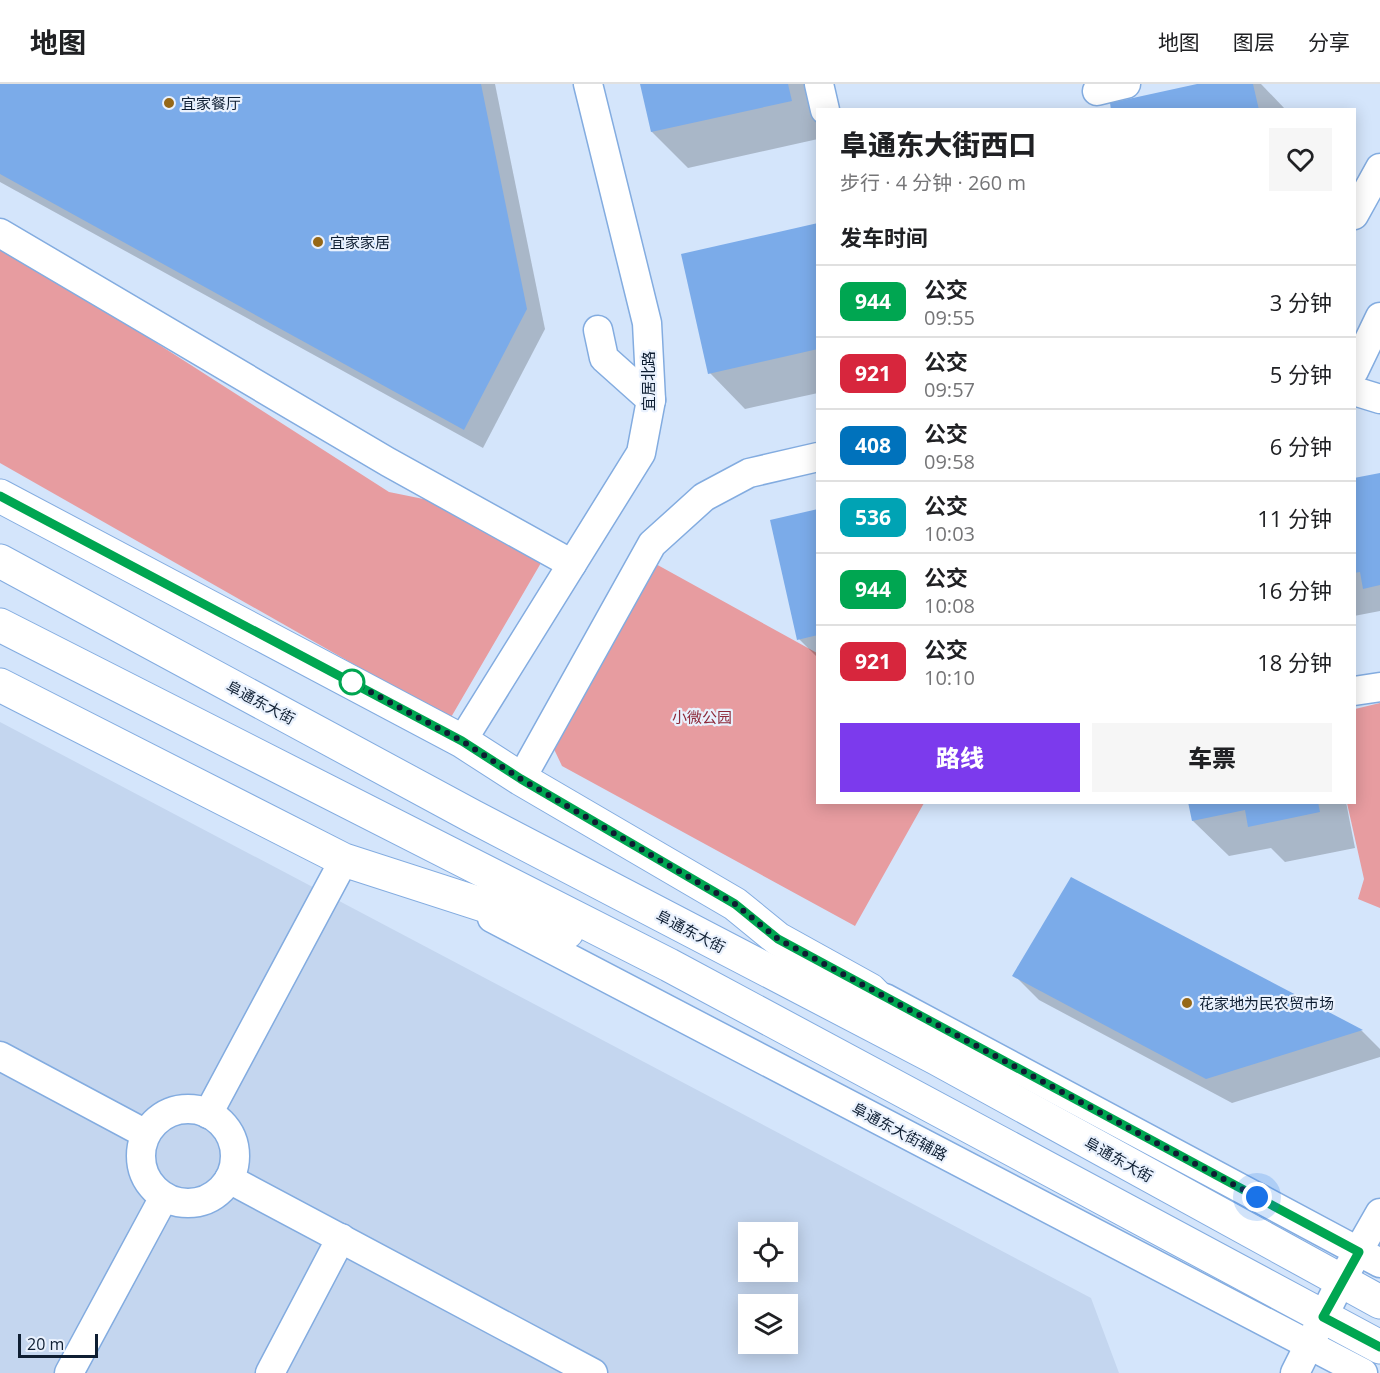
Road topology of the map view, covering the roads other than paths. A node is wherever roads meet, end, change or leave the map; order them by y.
1 (588, 84) edge
2 (819, 84) edge
3 (1126, 84) edge
4 (1093, 95) edge
5 (825, 108) edge
6 (1380, 168) edge
7 (1356, 211) edge
8 (0, 233) edge
9 (1380, 317) edge
10 (598, 330) dead end
11 (1356, 367) edge
12 (1356, 392) edge
13 (1380, 399) edge
14 (651, 400) junction
15 (816, 457) edge
16 (0, 496) edge
17 (0, 561) edge
18 (572, 564) junction
19 (0, 625) edge
20 (0, 685) edge
21 (1380, 687) edge
22 (1356, 691) edge
23 (462, 741) junction
24 (521, 779) junction
25 (344, 860) junction
26 (437, 890) junction
27 (669, 965) junction
28 (870, 990) junction
29 (0, 1056) edge
30 (936, 1058) junction
31 (208, 1114) junction
32 (146, 1134) junction
33 (230, 1179) junction
34 (164, 1197) junction
35 (1380, 1213) edge
36 (341, 1238) junction
37 (1369, 1258) edge
38 (1341, 1281) junction
39 (1380, 1302) edge
40 (1317, 1331) junction
41 (1380, 1347) edge
42 (69, 1373) edge
43 (270, 1373) edge
44 (592, 1373) edge
45 (1295, 1373) edge
46 (1363, 1373) edge

1 - 14 street, 宜居北路
2 - 5 street
3 - 4 street
6 - 7 street
8 - 18 street
9 - 11 street
10 - 14 street
12 - 13 street
14 - 18 street, 宜居北路
15 - 24 street
16 - 23 main road
17 - 30 main road, 阜通东大街
18 - 23 street, 宜居北路
19 - 27 main road
20 - 25 main road
21 - 22 street
23 - 24 main road
24 - 28 main road
25 - 26 main road
25 - 31 street
26 - 27 main road
26 - 40 street, 阜通东大街辅路
27 - 40 main road
28 - 30 main road
28 - 37 street
29 - 32 street
30 - 38 main road, 阜通东大街
31 - 32 street
31 - 33 street
32 - 34 street
33 - 34 street
33 - 36 street
34 - 42 street
35 - 37 street
36 - 43 street
36 - 44 street
37 - 38 street
38 - 39 main road, 阜通东大街
38 - 40 street
40 - 41 main road
40 - 45 street
40 - 46 street, 阜通东大街辅路

